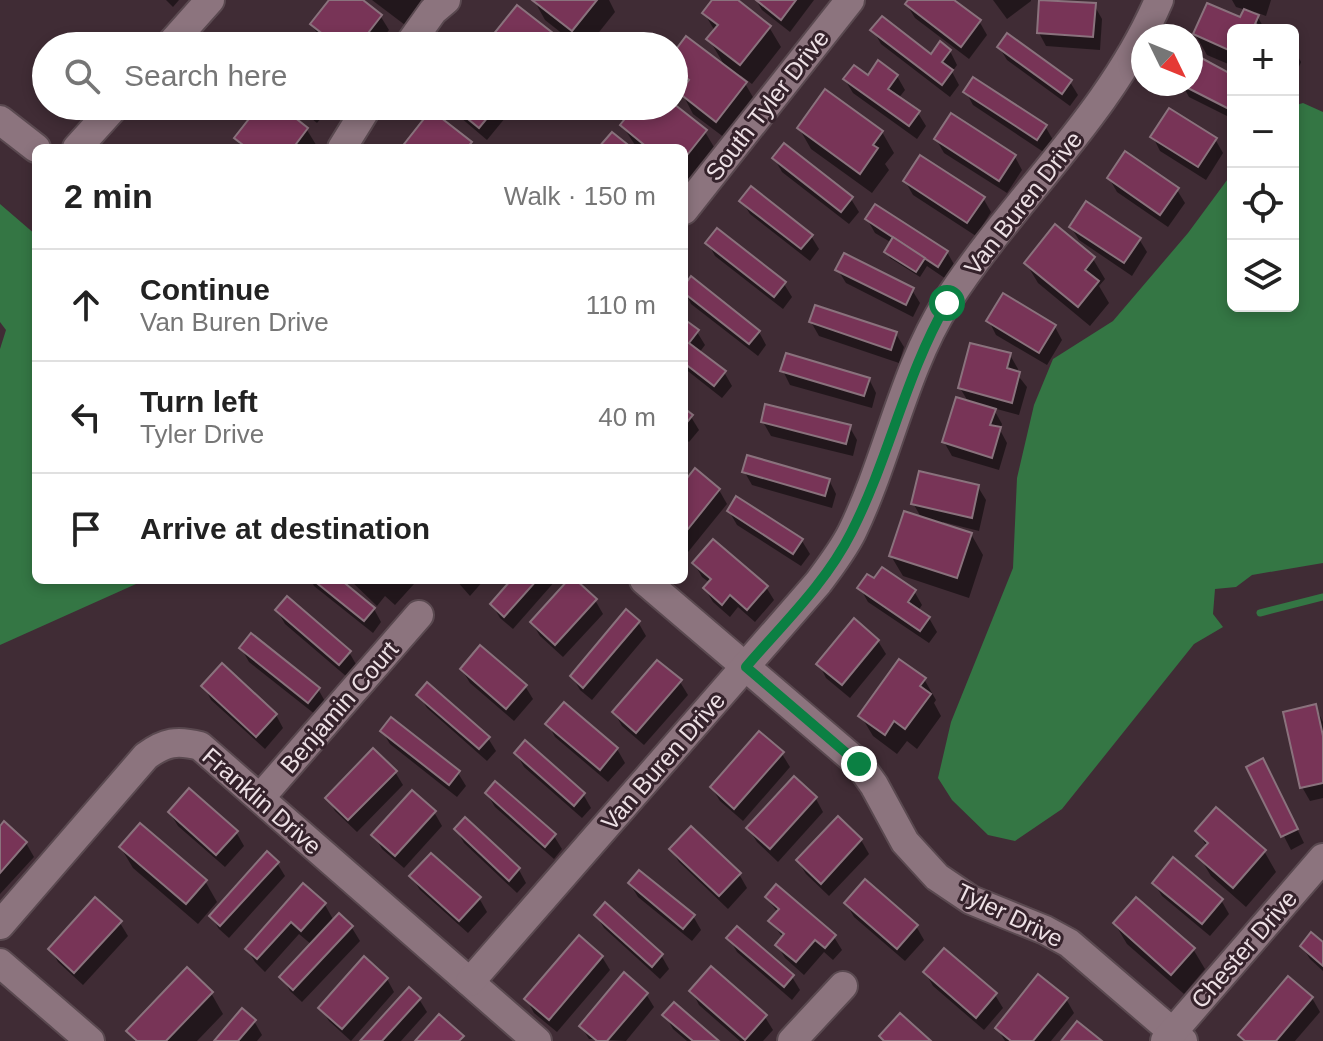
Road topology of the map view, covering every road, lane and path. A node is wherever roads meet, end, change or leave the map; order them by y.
1 (210, 0) edge
2 (446, 0) edge
3 (850, 0) edge
4 (1159, 0) edge
5 (181, 32) edge
6 (418, 32) edge
7 (0, 120) edge
8 (102, 120) edge
9 (359, 120) edge
10 (81, 144) edge
11 (344, 144) edge
12 (32, 145) edge
13 (688, 205) edge
14 (649, 584) edge
15 (419, 615) dead end
16 (746, 667) junction
17 (260, 798) junction
18 (1323, 858) edge
19 (0, 925) edge
20 (0, 963) edge
21 (470, 982) junction
22 (843, 986) dead end
23 (1173, 1038) edge
24 (90, 1041) edge
25 (537, 1041) edge
26 (792, 1041) edge

1 - 5 street
2 - 6 street
3 - 13 street, South Tyler Drive
4 - 16 street, Van Buren Drive
7 - 12 street
8 - 10 street
9 - 11 street
14 - 16 street, Tyler Drive
15 - 17 street, Benjamin Court
16 - 21 street, Van Buren Drive
16 - 23 street, Tyler Drive
17 - 19 street, Franklin Drive
17 - 21 street, Franklin Drive
18 - 23 street, Chester Drive
20 - 24 street
21 - 25 street, Franklin Drive
22 - 26 street

